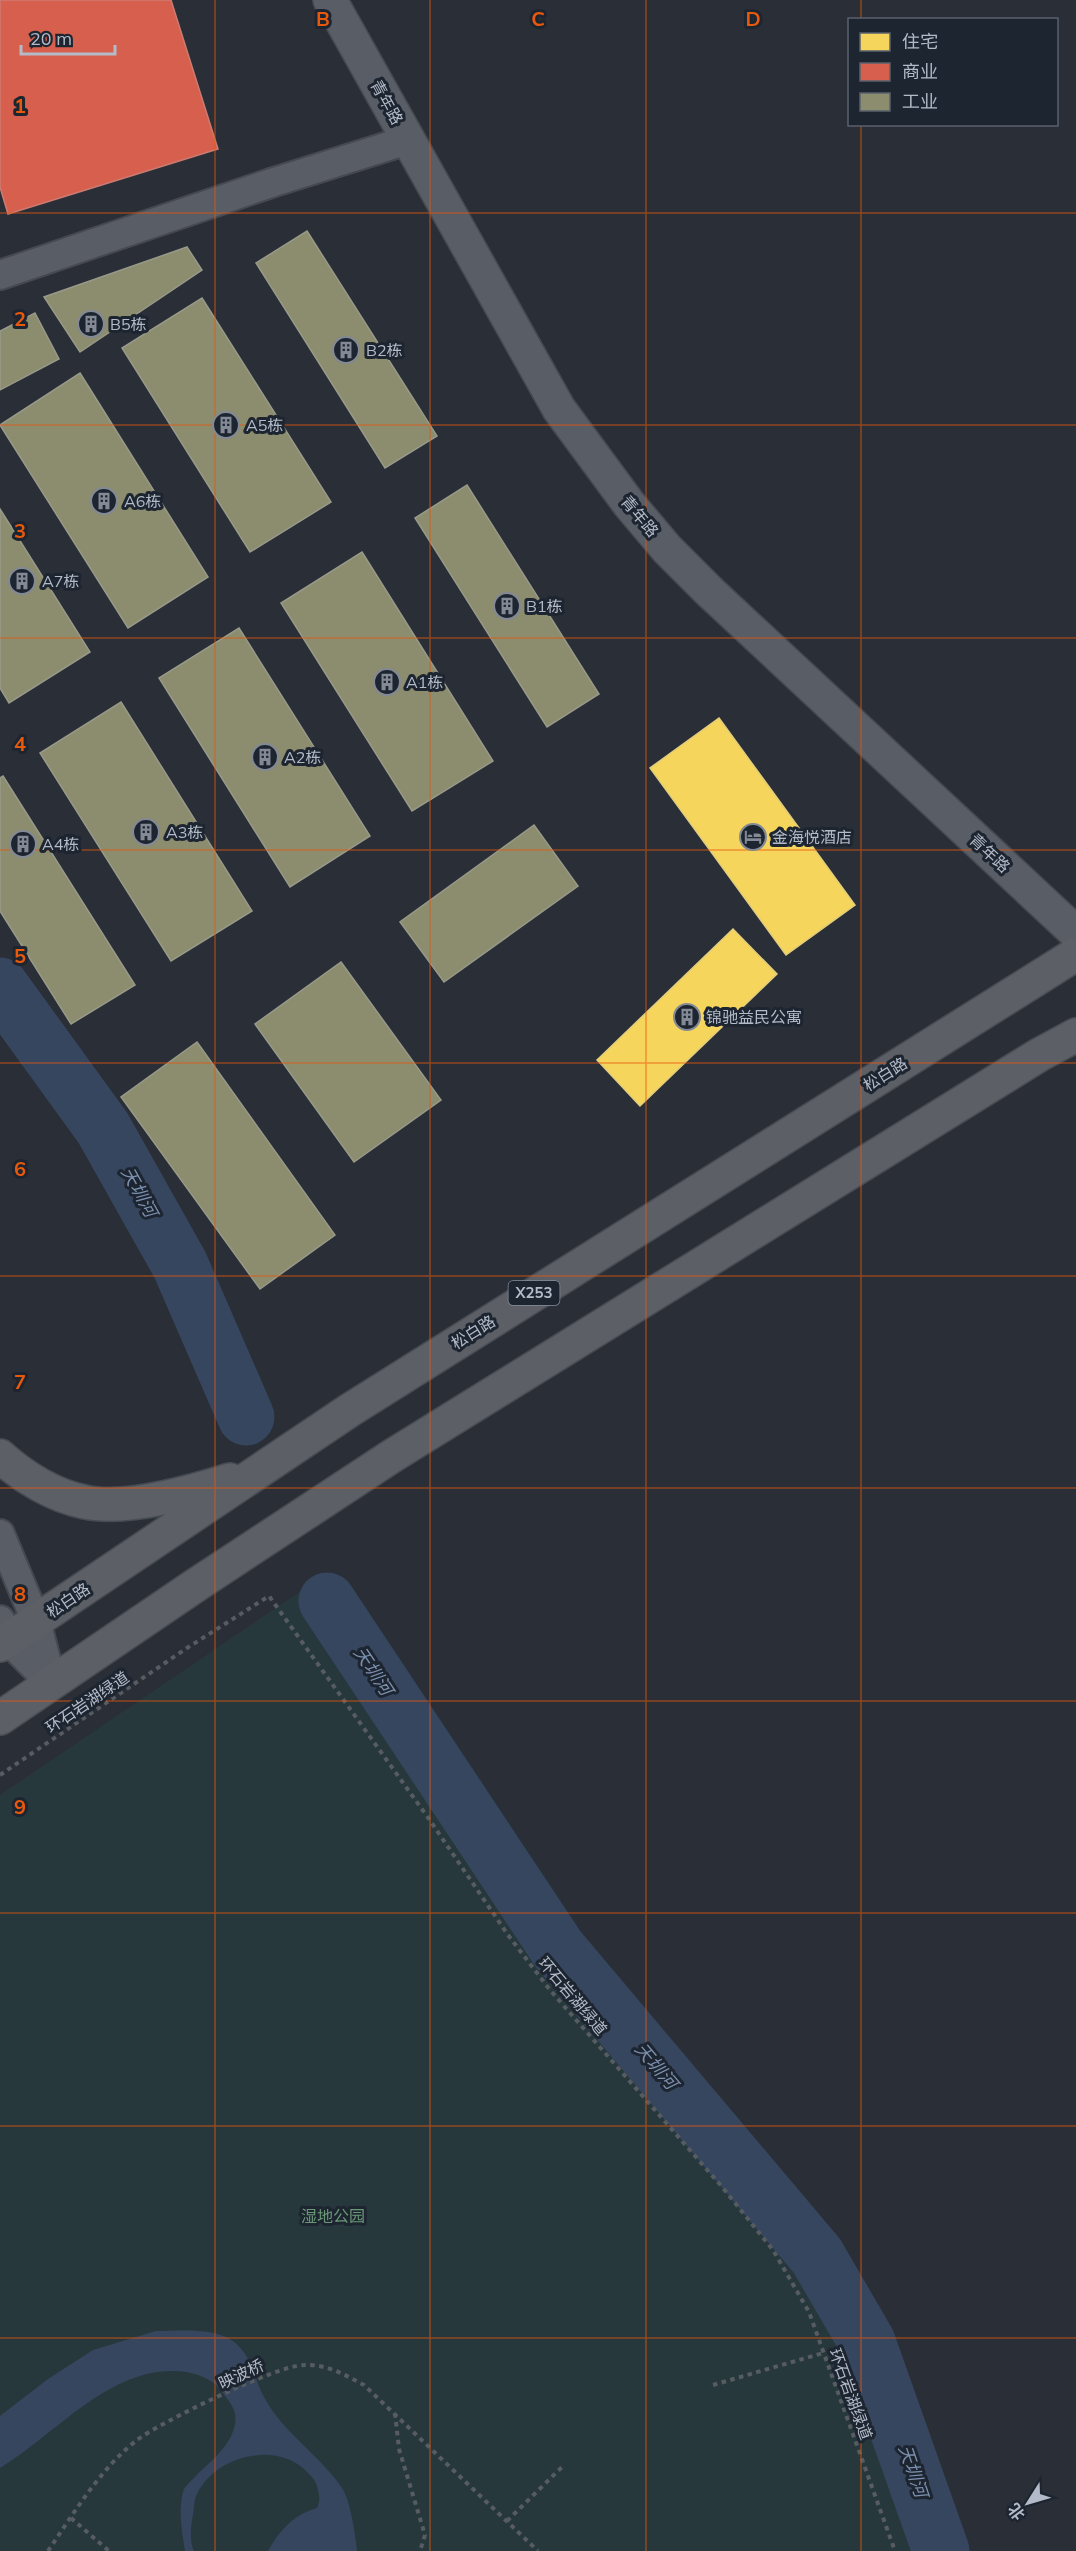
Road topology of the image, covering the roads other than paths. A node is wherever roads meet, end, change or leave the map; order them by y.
1 (330, 0) edge
2 (408, 140) junction
3 (0, 275) edge
4 (1076, 933) edge
5 (1076, 954) edge
6 (1076, 1035) edge
7 (0, 1456) edge
8 (271, 1464) junction
9 (0, 1534) edge
10 (36, 1621) junction
11 (3, 1635) edge
12 (52, 1683) junction
13 (0, 1718) edge

1 - 2 street, 青年路
2 - 3 street
2 - 4 street, 青年路
5 - 8 main road, 松白路 / X253
6 - 12 main road
7 - 8 main road
8 - 10 main road, 松白路 / X253
9 - 10 street
10 - 11 main road, 松白路 / X253
10 - 12 street
11 - 12 street
12 - 13 main road

